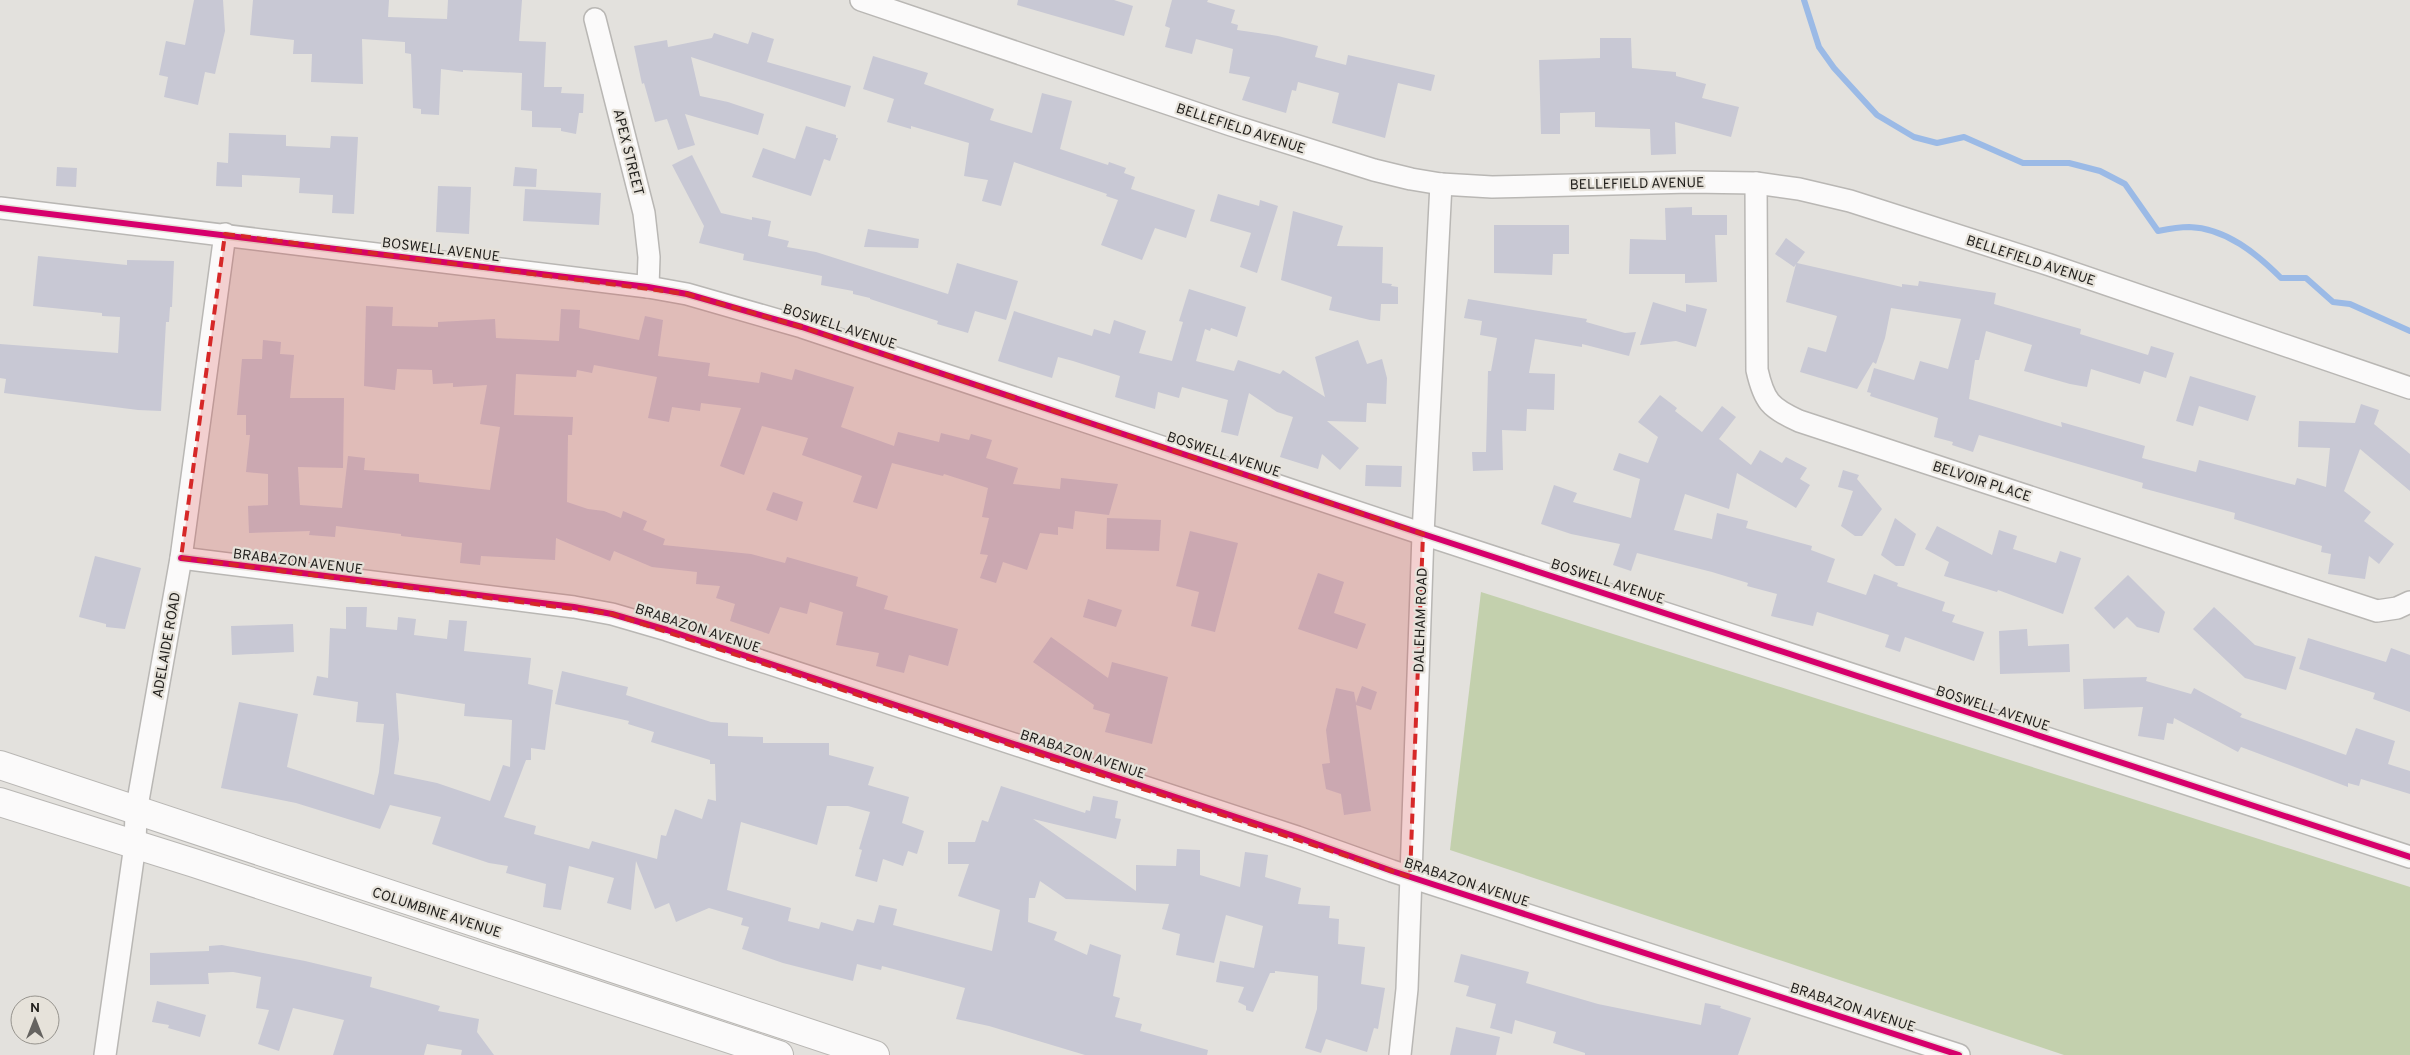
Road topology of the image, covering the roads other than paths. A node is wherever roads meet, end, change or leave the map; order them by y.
1 (861, 0) edge
2 (595, 20) dead end
3 (1756, 183) junction
4 (1441, 184) junction
5 (0, 208) edge
6 (225, 234) junction
7 (648, 287) junction
8 (2410, 388) edge
9 (1423, 534) junction
10 (181, 558) junction
11 (2410, 602) edge
12 (0, 765) edge
13 (0, 802) edge
14 (136, 812) junction
15 (135, 845) junction
16 (2410, 858) edge
17 (1410, 876) junction
18 (549, 949) junction
19 (540, 977) junction
20 (105, 1055) edge
21 (779, 1055) edge
22 (875, 1055) edge
23 (1400, 1055) edge
24 (1959, 1055) edge

1 - 4 street, BELLEFIELD AVENUE
2 - 7 street, APEX STREET
3 - 4 street, BELLEFIELD AVENUE
3 - 8 street, BELLEFIELD AVENUE
3 - 11 street, BELVOIR PLACE
4 - 9 street, DALEHAM ROAD
5 - 6 street, BOSWELL AVENUE
6 - 7 street, BOSWELL AVENUE
6 - 10 street, ADELAIDE ROAD
7 - 9 street, BOSWELL AVENUE
9 - 16 street, BOSWELL AVENUE
9 - 17 street, DALEHAM ROAD
10 - 14 street, ADELAIDE ROAD
10 - 17 street, BRABAZON AVENUE
12 - 14 main road, COLUMBINE AVENUE
13 - 15 main road
14 - 15 street, ADELAIDE ROAD
14 - 18 main road, COLUMBINE AVENUE
15 - 19 main road
15 - 20 street, ADELAIDE ROAD
17 - 23 street, DALEHAM ROAD
17 - 24 street, BRABAZON AVENUE
18 - 19 main road
18 - 22 main road, COLUMBINE AVENUE
19 - 21 main road

